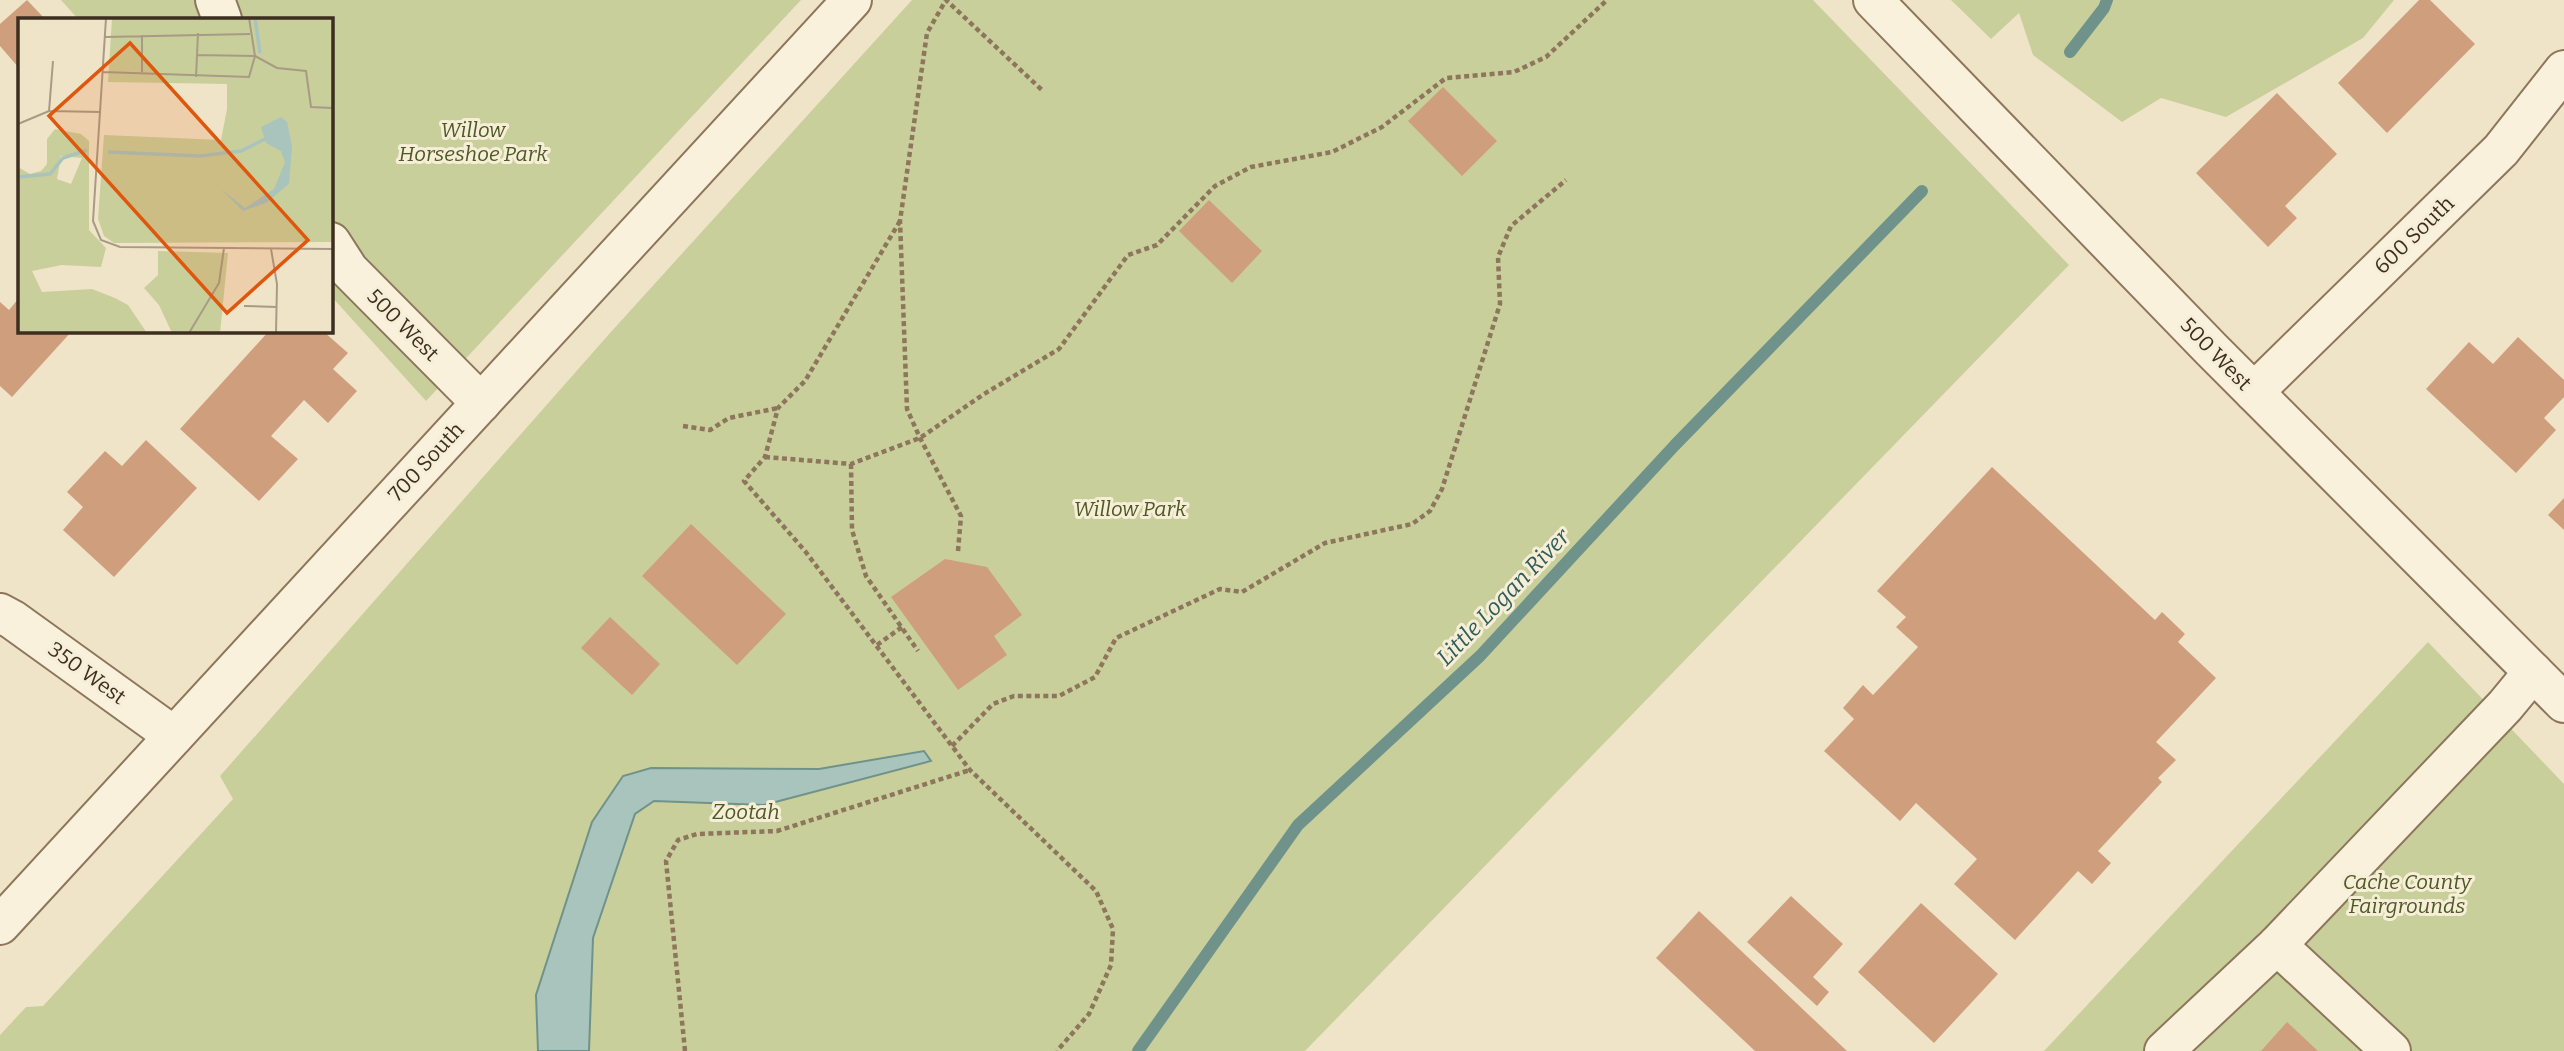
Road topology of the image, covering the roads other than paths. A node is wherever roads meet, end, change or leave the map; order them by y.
1 (215, 0) edge
2 (852, 0) edge
3 (1873, 0) edge
4 (222, 18) edge
5 (2564, 70) edge
6 (332, 244) edge
7 (2253, 392) junction
8 (481, 403) junction
9 (0, 613) edge
10 (2533, 672) junction
11 (2564, 703) edge
12 (174, 736) junction
13 (0, 925) edge
14 (2277, 945) junction
15 (2164, 1051) edge
16 (2391, 1051) edge

1 - 4 street
2 - 8 street, 700 South
3 - 7 street, 500 West
5 - 7 street, 600 South
6 - 8 street, 500 West
7 - 10 street, 500 West
8 - 12 street, 700 South
9 - 12 street, 350 West
10 - 11 street, 500 West
10 - 14 street
12 - 13 street, 700 South
14 - 15 street
14 - 16 street

